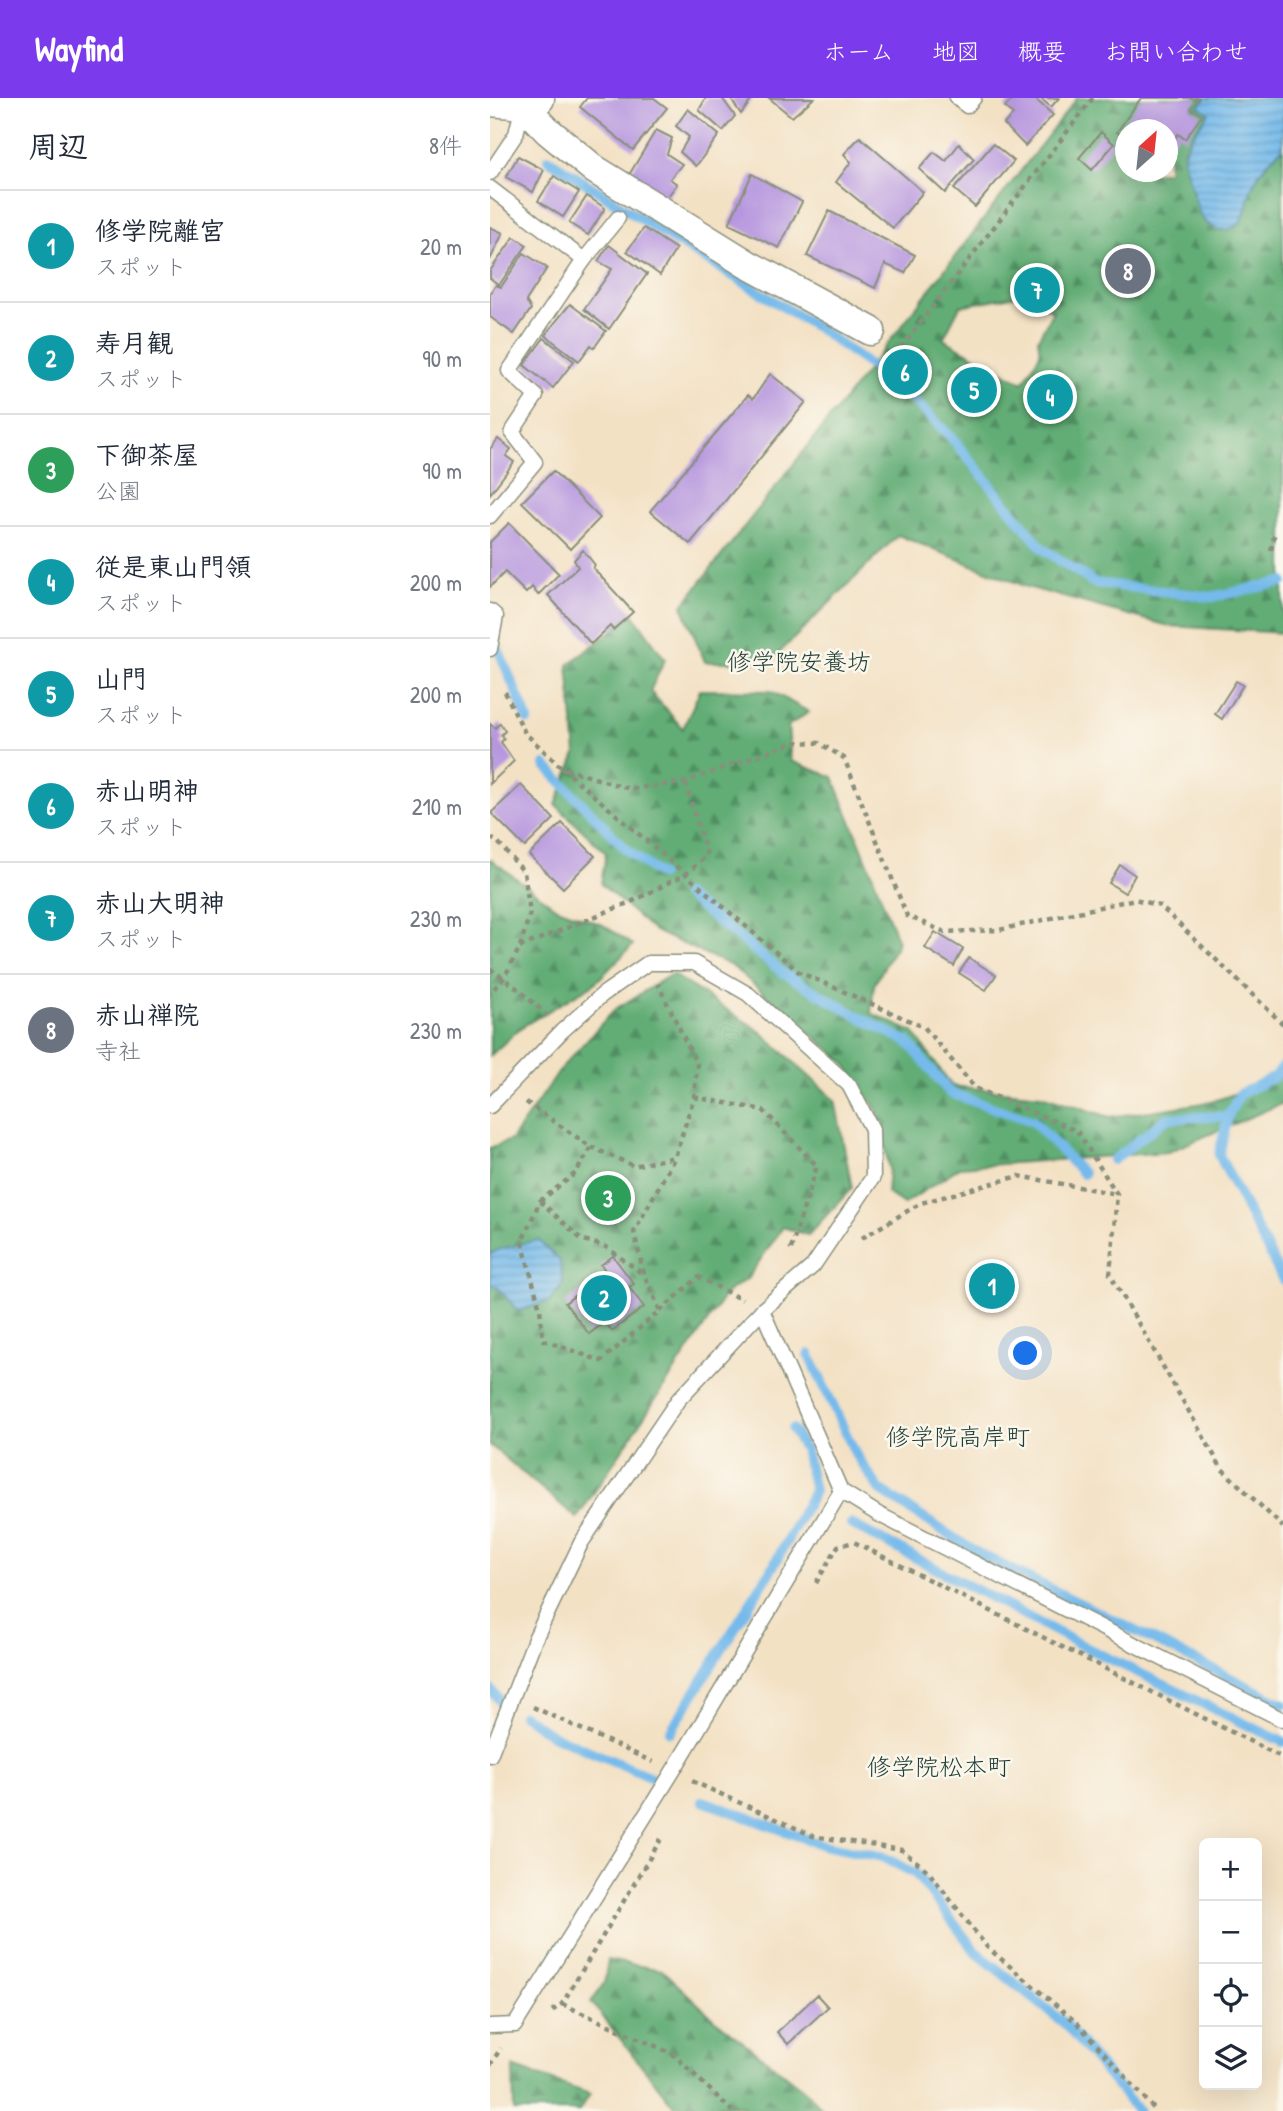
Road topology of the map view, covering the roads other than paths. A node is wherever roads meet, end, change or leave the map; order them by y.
1 (957, 98) edge
2 (974, 98) edge
3 (533, 101) edge
4 (490, 102) edge
5 (490, 173) edge
6 (490, 188) edge
7 (618, 218) dead end
8 (584, 260) junction
9 (871, 331) dead end
10 (490, 516) edge
11 (490, 611) edge
12 (490, 649) edge
13 (490, 1106) edge
14 (762, 1310) junction
15 (841, 1491) junction
16 (1283, 1720) edge
17 (490, 1755) edge
18 (490, 2026) edge

1 - 2 lane
3 - 4 street
3 - 5 lane
3 - 9 street
6 - 8 lane
7 - 8 lane
8 - 10 lane
11 - 12 lane
13 - 14 lane
14 - 15 lane
14 - 17 lane
15 - 16 lane
15 - 18 lane

